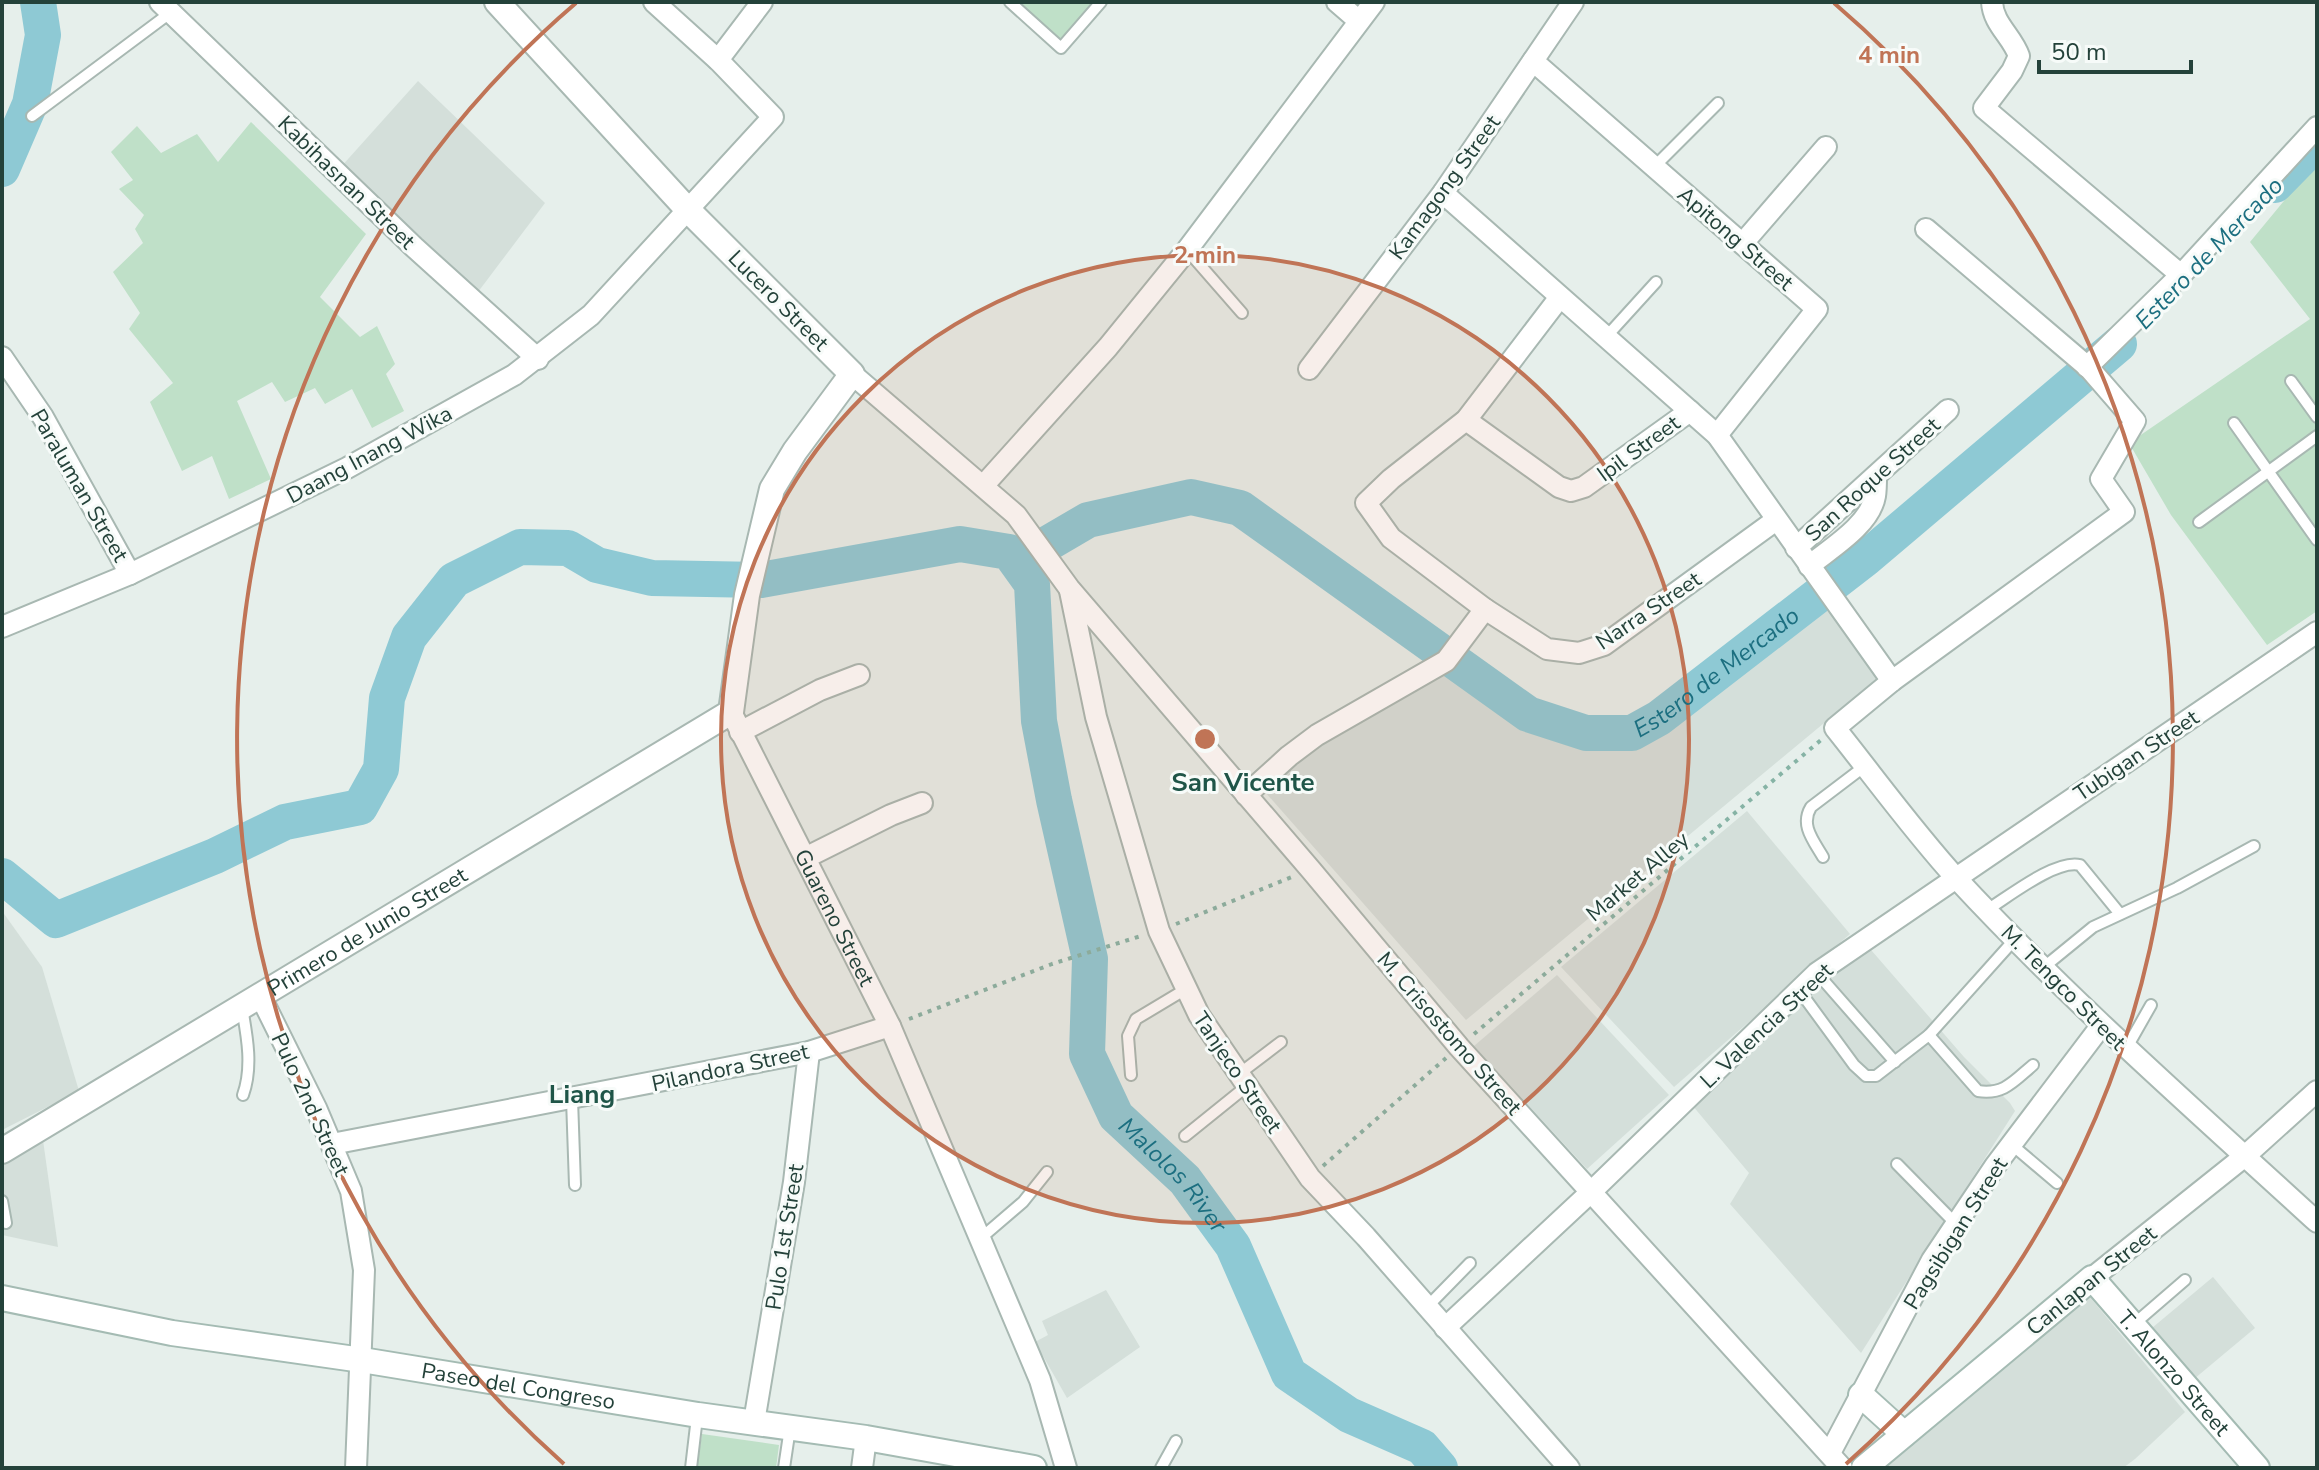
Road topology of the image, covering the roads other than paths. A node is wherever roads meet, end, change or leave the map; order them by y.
1 (497, 2) edge
2 (654, 2) edge
3 (762, 2) edge
4 (1010, 2) edge
5 (1101, 2) edge
6 (1337, 2) edge
7 (1374, 2) edge
8 (1573, 2) edge
9 (1992, 2) edge
10 (165, 7) edge
11 (1359, 21) junction
12 (718, 60) junction
13 (1533, 61) junction
14 (1718, 103) dead end
15 (32, 116) dead end
16 (2317, 127) edge
17 (1826, 147) dead end
18 (1655, 166) junction
19 (1443, 193) junction
20 (688, 210) junction
21 (1926, 229) dead end
22 (1743, 243) junction
23 (1187, 250) junction
24 (2181, 275) junction
25 (1656, 282) dead end
26 (1560, 297) junction
27 (1242, 313) dead end
28 (1606, 337) junction
29 (2, 357) edge
30 (538, 359) junction
31 (2088, 368) junction
32 (1309, 369) dead end
33 (852, 374) junction
34 (2291, 381) dead end
35 (1948, 410) dead end
36 (1690, 411) junction
37 (2317, 417) edge
38 (1466, 420) junction
39 (2234, 423) dead end
40 (1717, 435) junction
41 (2317, 436) edge
42 (2268, 471) junction
43 (1876, 476) junction
44 (983, 486) junction
45 (1776, 520) junction
46 (2199, 522) dead end
47 (2317, 540) edge
48 (1796, 548) junction
49 (1814, 573) junction
50 (130, 574) junction
51 (1069, 588) junction
52 (1485, 609) junction
53 (2, 627) edge
54 (2317, 632) edge
55 (859, 675) dead end
56 (1892, 681) junction
57 (736, 722) junction
58 (1865, 766) junction
59 (1246, 795) junction
60 (922, 803) dead end
61 (2254, 846) dead end
62 (1823, 857) dead end
63 (805, 858) junction
64 (1955, 877) junction
65 (1987, 910) junction
66 (2120, 914) junction
67 (2015, 939) junction
68 (2044, 967) junction
69 (1817, 973) junction
70 (1186, 989) junction
71 (1799, 990) junction
72 (250, 1000) junction
73 (2151, 1005) dead end
74 (890, 1026) junction
75 (2101, 1026) junction
76 (1929, 1035) junction
77 (1281, 1042) dead end
78 (2126, 1049) junction
79 (809, 1052) junction
80 (1895, 1062) junction
81 (2033, 1065) dead end
82 (1131, 1075) dead end
83 (1243, 1080) junction
84 (2317, 1091) edge
85 (243, 1095) dead end
86 (572, 1099) junction
87 (1185, 1136) dead end
88 (332, 1144) junction
89 (2011, 1144) junction
90 (2, 1151) edge
91 (2245, 1156) junction
92 (1897, 1164) dead end
93 (1047, 1172) dead end
94 (2057, 1183) dead end
95 (575, 1185) dead end
96 (1592, 1191) junction
97 (2, 1201) edge
98 (2317, 1222) edge
99 (6, 1223) dead end
100 (1956, 1224) junction
101 (981, 1238) junction
102 (1470, 1263) dead end
103 (2092, 1278) junction
104 (2185, 1280) dead end
105 (2, 1298) edge
106 (1427, 1307) junction
107 (2134, 1324) junction
108 (1445, 1328) junction
109 (362, 1360) junction
110 (1861, 1395) junction
111 (698, 1415) junction
112 (754, 1422) junction
113 (790, 1428) junction
114 (1904, 1434) junction
115 (866, 1438) junction
116 (1176, 1441) dead end
117 (1836, 1461) edge
118 (356, 1468) edge
119 (691, 1468) edge
120 (784, 1468) edge
121 (862, 1468) edge
122 (1034, 1468) edge
123 (1066, 1468) edge
124 (1161, 1468) edge
125 (1569, 1468) edge
126 (1864, 1468) edge
127 (2257, 1468) edge

1 - 20 street, Lucero Street
2 - 12 street
3 - 12 street
4 - 5 lane
6 - 11 street
7 - 11 street
8 - 13 street, Kamagong Street
9 - 24 street
10 - 15 lane
10 - 30 street, Kabihasnan Street
11 - 23 street
12 - 20 street, Daang Inang Wika
13 - 18 street, Apitong Street
13 - 19 street, Kamagong Street
14 - 18 lane
16 - 24 street
17 - 22 street
18 - 22 street, Apitong Street
19 - 26 street
19 - 32 street, Kamagong Street
20 - 30 street, Daang Inang Wika
20 - 33 street, Lucero Street
21 - 31 street
22 - 40 street, Apitong Street
23 - 27 lane
23 - 44 street
24 - 31 street
25 - 28 lane
26 - 28 street
26 - 38 street
28 - 36 street
29 - 50 street, Paraluman Street
30 - 50 street, Daang Inang Wika
31 - 56 street
33 - 44 street, Lucero Street
33 - 57 street
34 - 37 lane
35 - 43 street, San Roque Street
36 - 38 street, Ipil Street
36 - 40 street
38 - 52 street, Narra Street
39 - 42 lane
40 - 45 street
41 - 42 lane
42 - 46 lane
42 - 47 lane
43 - 48 street, San Roque Street
43 - 49 street
44 - 51 street, Lucero Street
45 - 48 street
45 - 52 street, Narra Street
48 - 49 street
49 - 56 street
50 - 53 street, Daang Inang Wika
51 - 59 street, M. Crisostomo Street
51 - 70 street, Tanjeco Street
52 - 59 street
54 - 64 street, Tubigan Street
55 - 57 street
56 - 58 street, M. Tengco Street
57 - 63 street, Guareno Street
57 - 72 street, Primero de Junio Street
58 - 62 lane
58 - 64 street, M. Tengco Street
59 - 96 street, M. Crisostomo Street
60 - 63 street
61 - 66 lane
63 - 74 street, Guareno Street
64 - 65 street, M. Tengco Street
64 - 69 street, L. Valencia Street
65 - 66 lane
65 - 67 street, M. Tengco Street
66 - 68 lane
67 - 68 street, M. Tengco Street
67 - 76 lane
68 - 75 street, M. Tengco Street
69 - 71 street, L. Valencia Street
69 - 80 lane
70 - 82 lane
70 - 83 street, Tanjeco Street
71 - 80 lane
71 - 96 street, L. Valencia Street
72 - 85 lane
72 - 88 street, Pulo 2nd Street
72 - 90 street, Primero de Junio Street
73 - 78 lane
74 - 79 street, Pilandora Street
74 - 101 street, Guareno Street
75 - 78 street, M. Tengco Street
75 - 89 street, Pagsibigan Street
76 - 80 lane
76 - 81 lane
77 - 83 lane
78 - 91 street, M. Tengco Street
79 - 86 street, Pilandora Street
79 - 112 street, Pulo 1st Street
83 - 87 lane
83 - 106 street, Tanjeco Street
84 - 91 street, Canlapan Street
86 - 88 street, Pilandora Street
86 - 95 lane
88 - 109 street, Pulo 2nd Street
89 - 94 lane
89 - 100 street, Pagsibigan Street
91 - 98 street, M. Tengco Street
91 - 103 street, Canlapan Street
92 - 100 lane
93 - 101 lane
96 - 108 street, L. Valencia Street
96 - 117 street, M. Crisostomo Street
97 - 99 lane
100 - 110 street, Pagsibigan Street
101 - 123 street, Guareno Street
102 - 106 lane
103 - 107 street, T. Alonzo Street
103 - 114 street, Canlapan Street
104 - 107 lane
105 - 109 street, Paseo del Congreso
106 - 108 street, Tanjeco Street
107 - 127 street, T. Alonzo Street
108 - 125 street, Tanjeco Street
109 - 111 street, Paseo del Congreso
109 - 118 street, Pulo 2nd Street
110 - 114 street
110 - 117 street, Pagsibigan Street
111 - 112 street, Paseo del Congreso
111 - 119 lane
112 - 113 street, Paseo del Congreso
113 - 115 street, Paseo del Congreso
113 - 120 lane
114 - 126 street, Canlapan Street
115 - 121 street
115 - 122 street, Paseo del Congreso
116 - 124 lane

